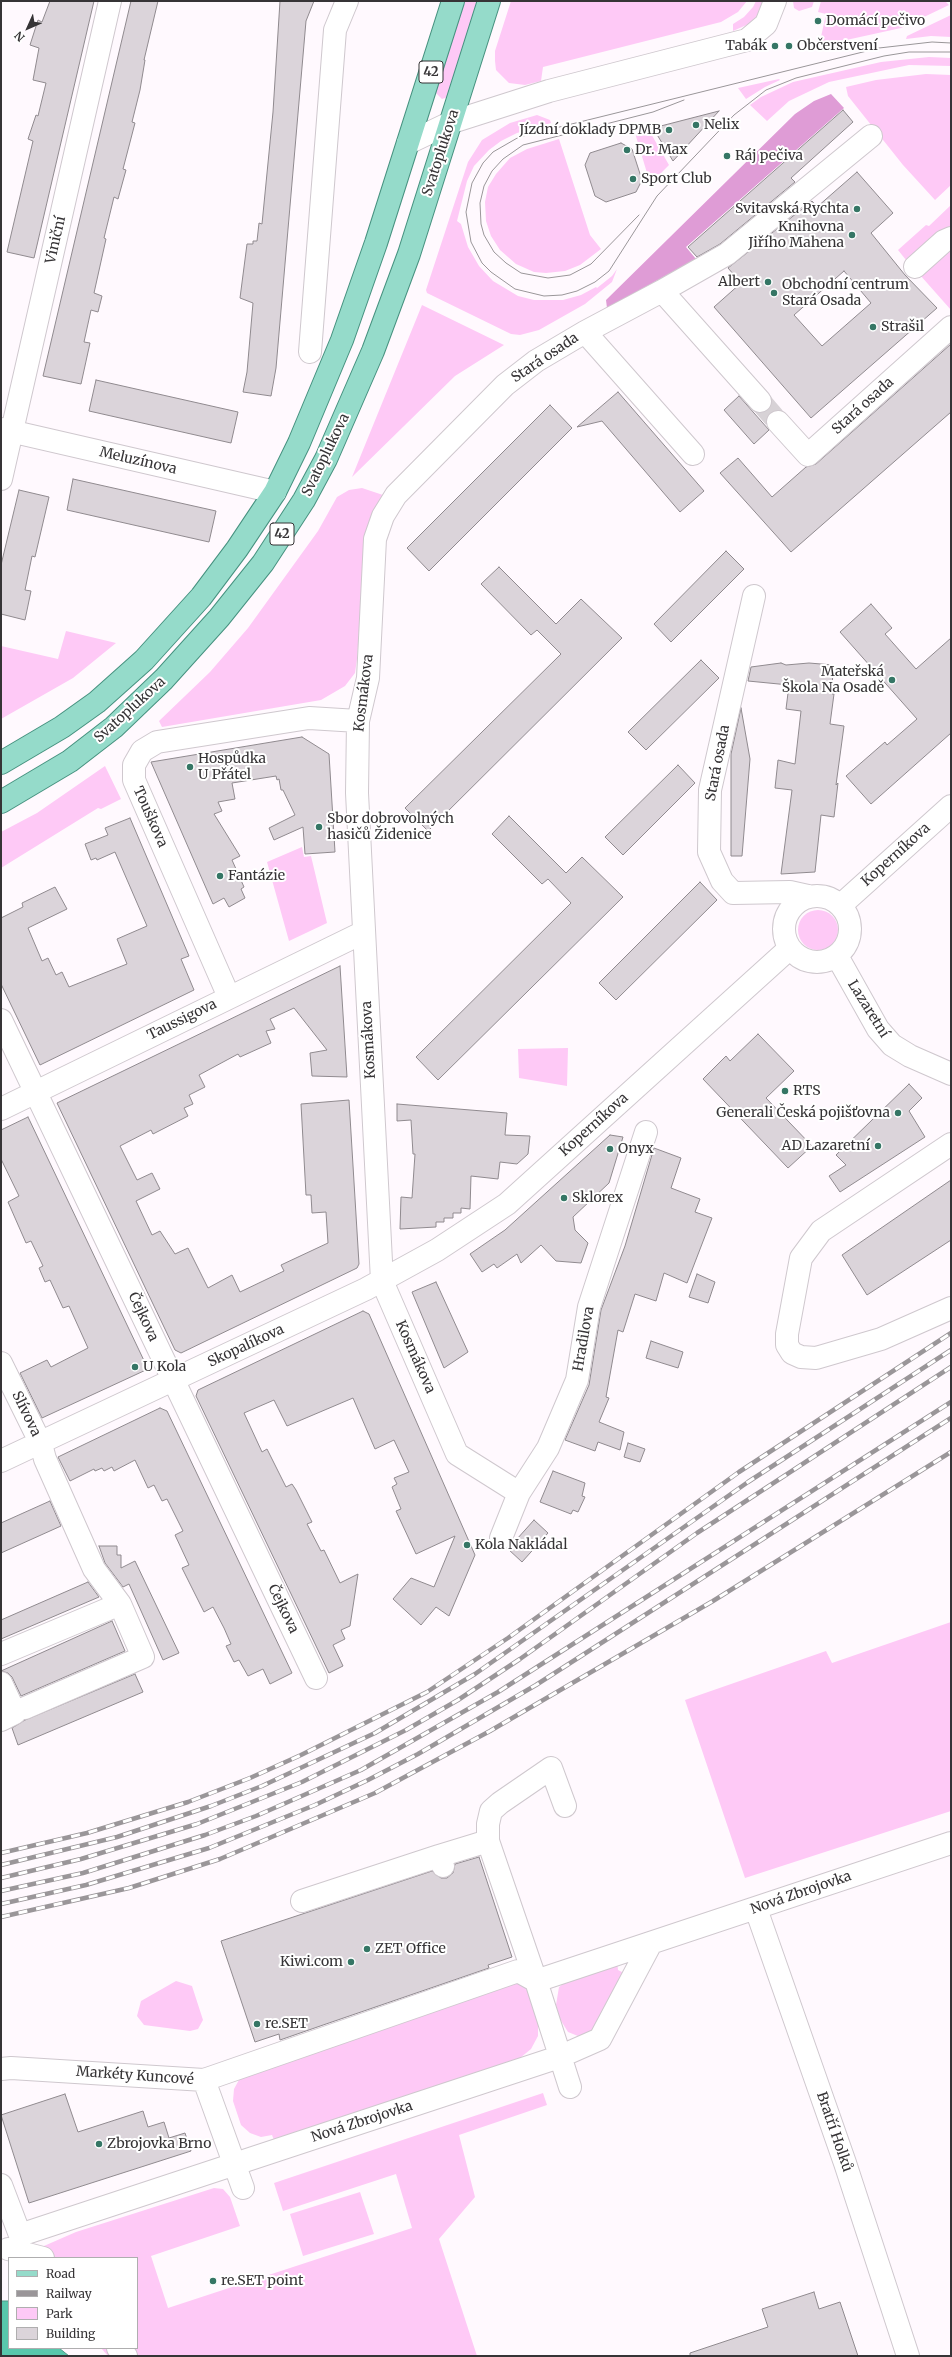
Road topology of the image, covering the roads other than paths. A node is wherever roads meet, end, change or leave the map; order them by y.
1 (110, 1) edge
2 (347, 1) edge
3 (453, 1) edge
4 (489, 1) edge
5 (775, 1) edge
6 (452, 122) junction
7 (871, 136) dead end
8 (408, 143) junction
9 (951, 238) edge
10 (915, 267) dead end
11 (662, 291) junction
12 (951, 327) edge
13 (585, 332) junction
14 (310, 352) dead end
15 (760, 401) tunnel mouth
16 (778, 422) tunnel mouth
17 (7, 430) edge
18 (693, 454) dead end
19 (1, 479) edge
20 (275, 492) junction
21 (375, 538) joint
22 (754, 596) dead end
23 (358, 721) junction
24 (1, 763) edge
25 (1, 802) edge
26 (951, 806) edge
27 (767, 892) junction
28 (808, 896) junction
29 (841, 905) junction
30 (785, 919) junction
31 (364, 932) junction
32 (790, 948) junction
33 (837, 956) junction
34 (230, 997) junction
35 (1, 1020) edge
36 (951, 1074) edge
37 (36, 1092) junction
38 (1, 1109) edge
39 (646, 1132) dead end
40 (951, 1144) edge
41 (382, 1281) junction
42 (951, 1308) edge
43 (1, 1363) edge
44 (174, 1381) junction
45 (41, 1444) junction
46 (1, 1461) edge
47 (519, 1493) junction
48 (501, 1538) dead end
49 (120, 1604) junction
50 (1, 1654) edge
51 (316, 1678) dead end
52 (1, 1683) edge
53 (25, 1708) dead end
54 (1, 1720) edge
55 (565, 1806) dead end
56 (488, 1841) junction
57 (951, 1843) edge
58 (302, 1901) dead end
59 (756, 1909) junction
60 (651, 1943) junction
61 (536, 1981) junction
62 (559, 2057) junction
63 (1, 2069) edge
64 (204, 2080) junction
65 (570, 2087) dead end
66 (236, 2164) junction
67 (1, 2185) edge
68 (243, 2188) dead end
69 (7, 2240) edge
70 (36, 2257) edge
71 (908, 2356) edge

1 - 17 street, Viniční
2 - 14 street
3 - 8 main road, Svatoplukova / 42
4 - 6 main road, Svatoplukova / 42
5 - 6 street
6 - 8 street
6 - 25 main road, Svatoplukova / 42
7 - 11 street, Stará osada
8 - 20 main road, Svatoplukova / 42
9 - 10 street
11 - 13 street, Stará osada
11 - 15 street
12 - 16 street, Stará osada
13 - 18 street, Stará osada
13 - 21 street, Stará osada
17 - 19 street, Viniční
17 - 20 street, Meluzínova
20 - 24 main road, Svatoplukova / 42
21 - 23 street, Kosmákova
22 - 27 street, Stará osada
23 - 31 street, Kosmákova
23 - 34 street, Touškova
26 - 29 street, Koperníkova
27 - 28 street, Stará osada
27 - 30 street
28 - 29 street
28 - 30 street
29 - 33 street
30 - 32 street
31 - 34 street, Taussigova
31 - 41 street, Kosmákova
32 - 33 street
32 - 41 street, Koperníkova
33 - 36 street, Lazaretní
34 - 37 street, Taussigova
35 - 37 street, Čejkova
37 - 38 street, Taussigova
37 - 44 street, Čejkova
39 - 47 street, Hradilova
40 - 42 street
41 - 44 street, Skopalíkova
41 - 47 street, Kosmákova
43 - 45 street, Slívova
44 - 45 street, Skopalíkova
44 - 51 street, Čejkova
45 - 46 street, Skopalíkova
45 - 49 street, Slívova
47 - 48 street, Hradilova
49 - 50 street
49 - 53 street, Slívova
52 - 54 street
55 - 56 street
56 - 58 street
56 - 61 street
57 - 59 street, Nová Zbrojovka
59 - 60 street, Nová Zbrojovka
59 - 71 street, Bratří Holků
60 - 61 street, Nová Zbrojovka
60 - 62 street, Nová Zbrojovka
61 - 62 street
61 - 64 street
62 - 65 street
62 - 66 street, Nová Zbrojovka
63 - 64 street, Markéty Kuncové
64 - 66 street, Markéty Kuncové
66 - 68 street, Markéty Kuncové
66 - 69 street, Nová Zbrojovka
67 - 69 street
69 - 70 street

